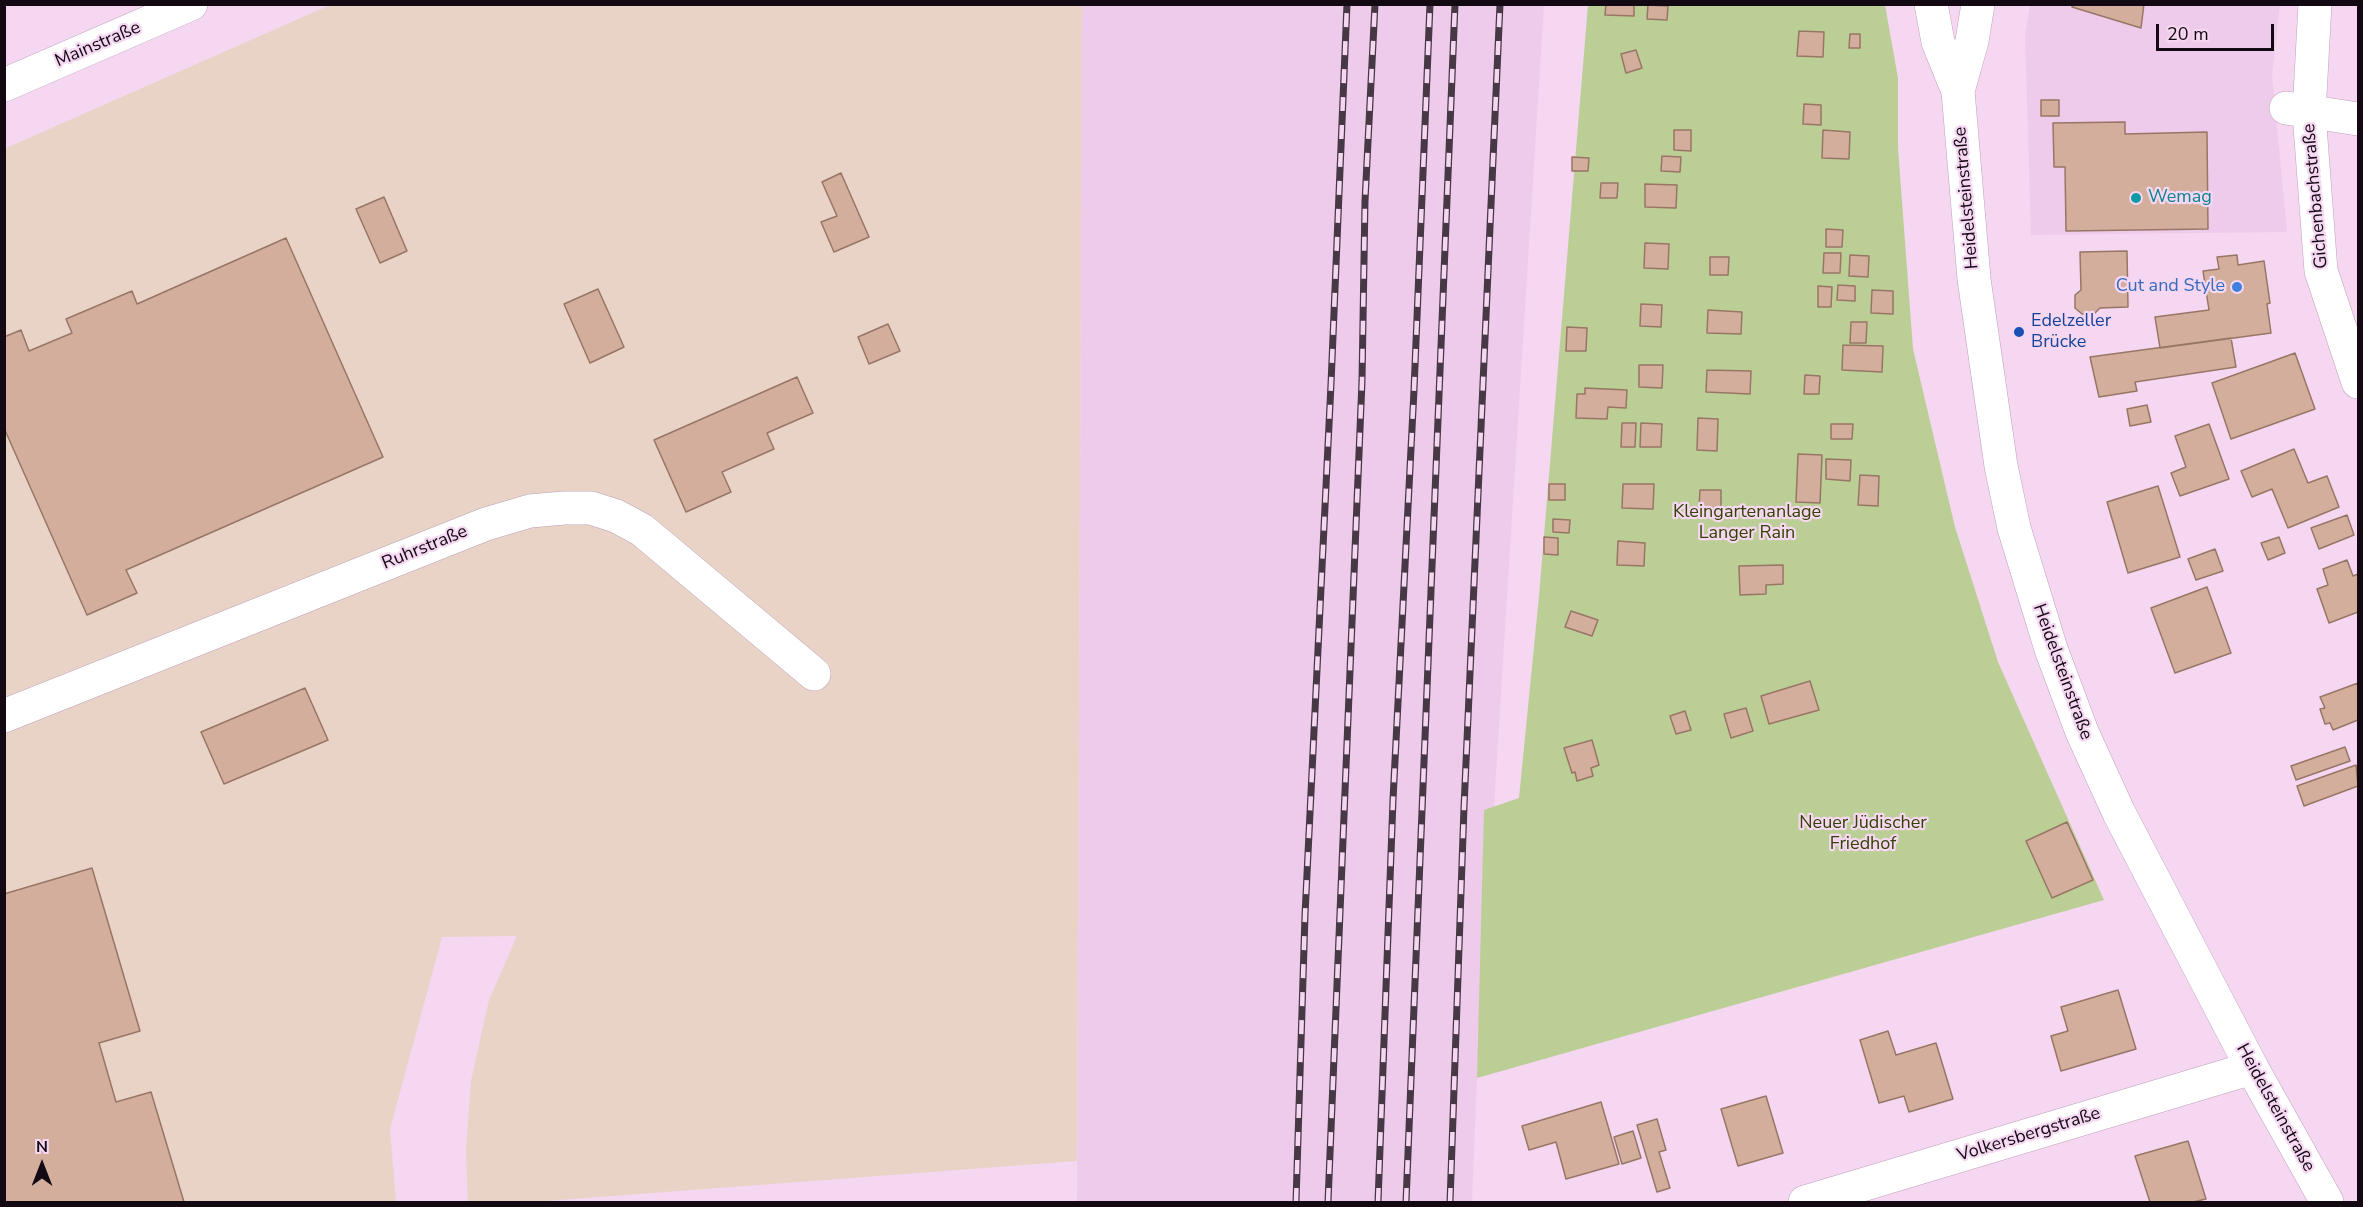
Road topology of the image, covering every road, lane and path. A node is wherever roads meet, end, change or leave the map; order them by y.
1 (191, 4) edge
2 (1931, 4) edge
3 (1978, 4) edge
4 (2315, 4) edge
5 (4, 85) edge
6 (1958, 91) junction
7 (2298, 111) junction
8 (2358, 119) edge
9 (2358, 382) edge
10 (814, 674) dead end
11 (4, 716) edge
12 (2252, 1068) junction
13 (1805, 1203) edge
14 (2327, 1203) edge

1 - 5 street, Mainstraße
2 - 6 street, Heidelsteinstraße
3 - 6 street, Heidelsteinstraße
4 - 7 street, Gichenbachstraße
6 - 12 street, Heidelsteinstraße
7 - 8 street
7 - 9 street, Gichenbachstraße
10 - 11 street, Ruhrstraße
12 - 13 street, Volkersbergstraße
12 - 14 street, Heidelsteinstraße

